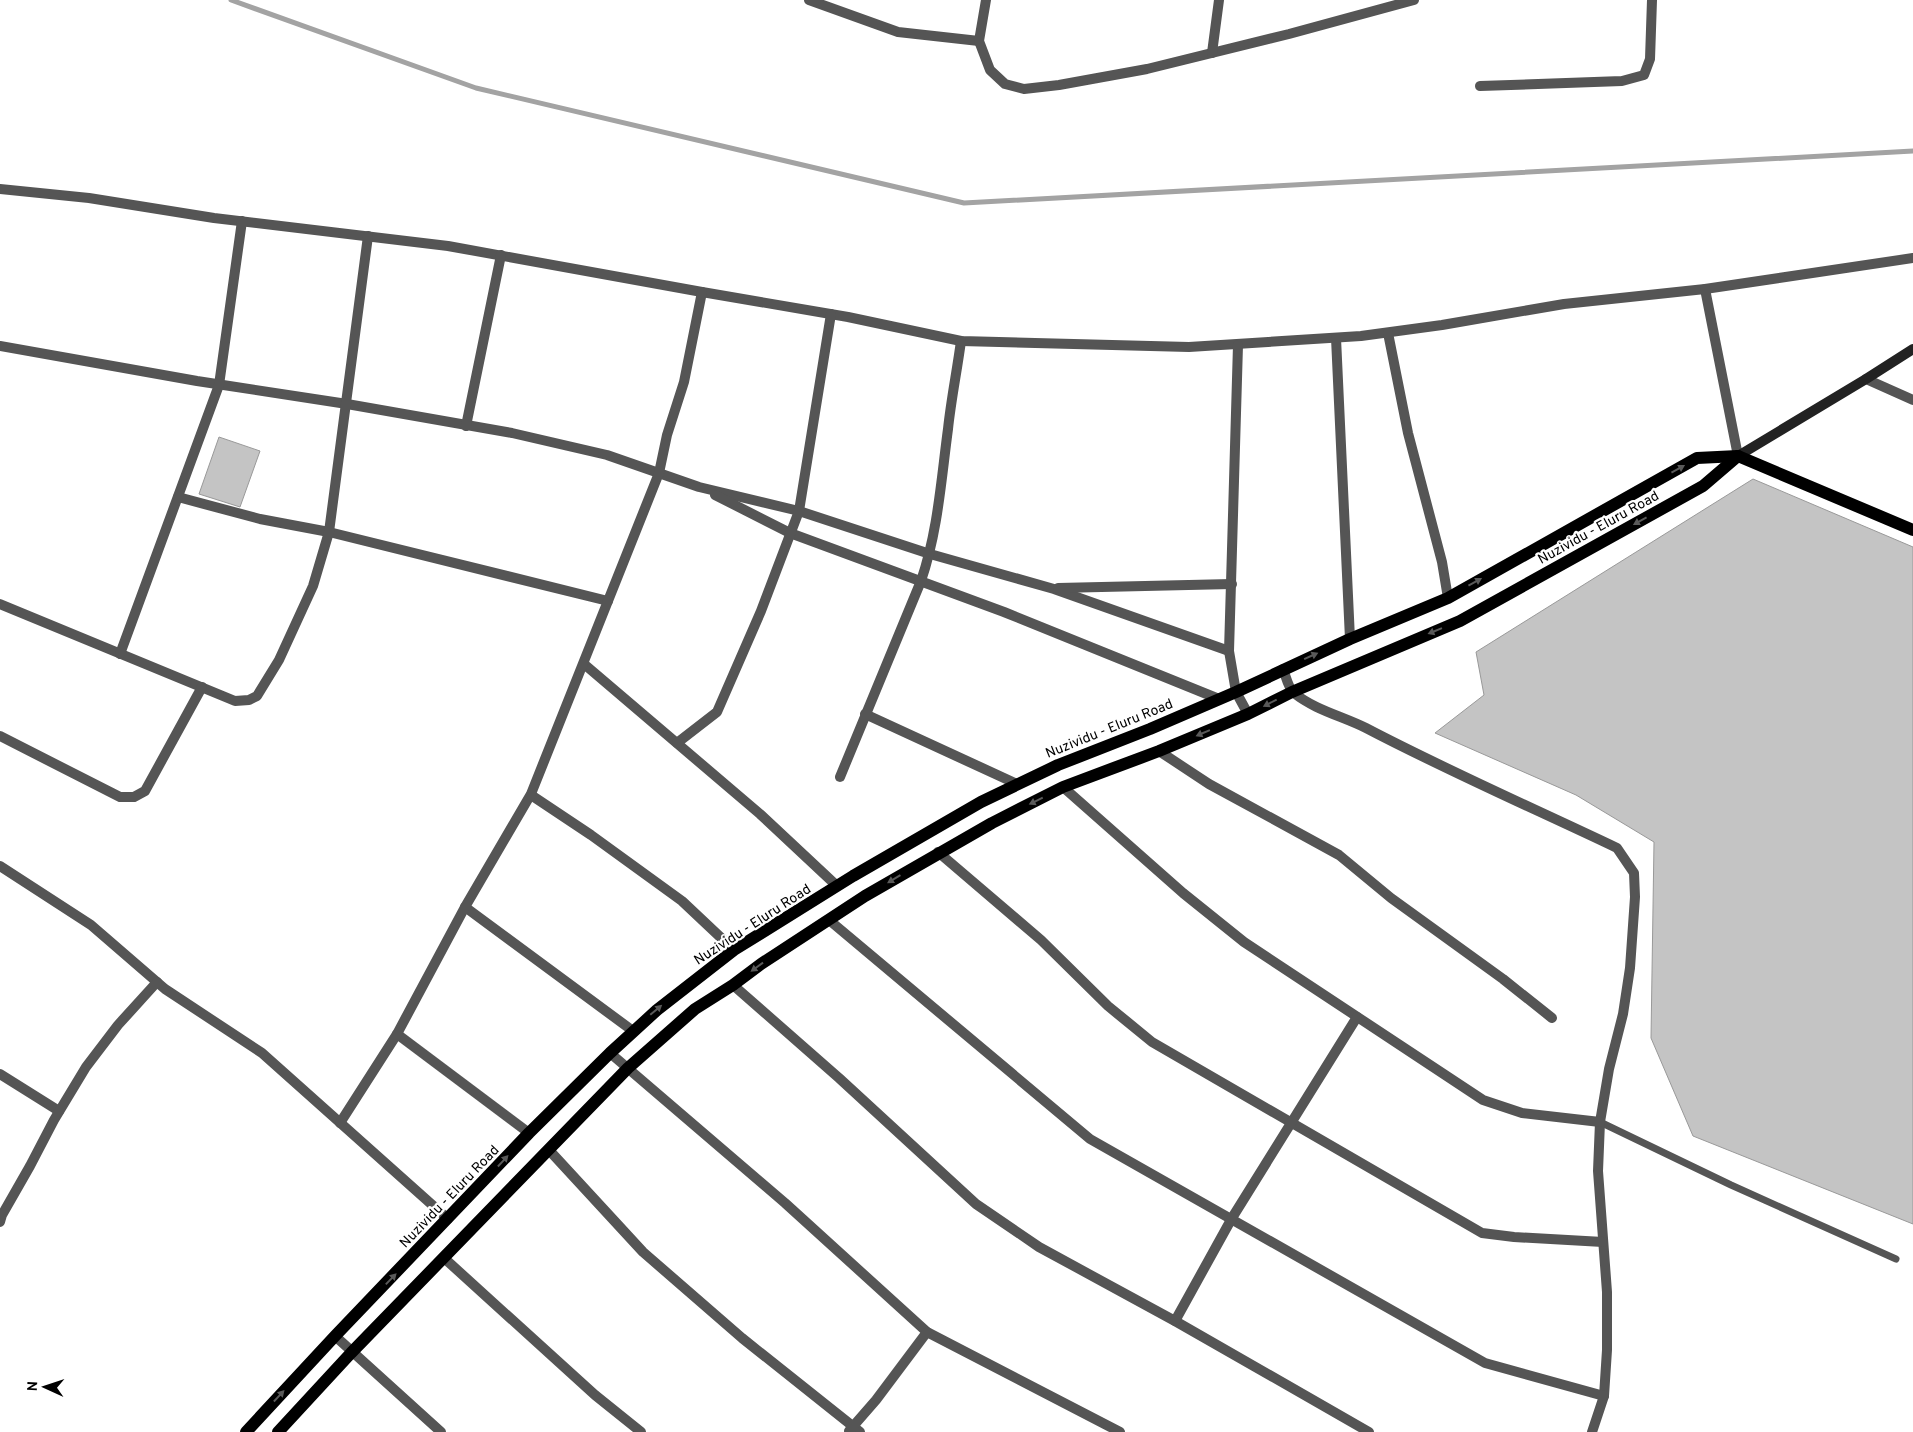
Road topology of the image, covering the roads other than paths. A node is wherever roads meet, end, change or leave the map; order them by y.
1 (809, 0) edge
2 (986, 0) edge
3 (1219, 0) edge
4 (1414, 0) edge
5 (1652, 0) edge
6 (979, 41) junction
7 (1212, 53) junction
8 (1480, 86) dead end
9 (0, 188) edge
10 (242, 221) junction
11 (368, 236) junction
12 (501, 256) junction
13 (1913, 258) edge
14 (1705, 288) junction
15 (702, 292) junction
16 (831, 314) junction
17 (1388, 333) junction
18 (1336, 338) junction
19 (961, 341) junction
20 (1238, 345) junction
21 (0, 346) edge
22 (1913, 348) edge
23 (1866, 379) junction
24 (219, 384) junction
25 (1913, 400) edge
26 (347, 404) junction
27 (466, 426) junction
28 (1738, 456) junction
29 (659, 473) junction
30 (699, 487) junction
31 (178, 497) junction
32 (799, 511) junction
33 (1913, 530) edge
34 (330, 532) junction
35 (790, 533) junction
36 (930, 554) junction
37 (921, 581) junction
38 (1232, 584) junction
39 (1049, 588) junction
40 (1448, 598) junction
41 (608, 601) junction
42 (0, 604) edge
43 (1350, 639) junction
44 (1228, 651) junction
45 (120, 654) junction
46 (584, 664) junction
47 (1283, 669) junction
48 (202, 687) junction
49 (1236, 692) junction
50 (1292, 692) junction
51 (1219, 698) junction
52 (866, 714) junction
53 (1248, 714) junction
54 (0, 736) edge
55 (677, 743) junction
56 (1159, 751) junction
57 (840, 777) dead end
58 (1017, 784) junction
59 (1063, 787) junction
60 (531, 794) junction
61 (938, 852) junction
62 (0, 866) edge
63 (837, 886) junction
64 (465, 907) junction
65 (829, 920) junction
66 (734, 950) junction
67 (157, 982) junction
68 (733, 985) junction
69 (1358, 1017) junction
70 (1552, 1018) dead end
71 (633, 1030) junction
72 (397, 1034) junction
73 (610, 1053) junction
74 (628, 1068) junction
75 (0, 1074) edge
76 (60, 1111) junction
77 (1291, 1122) junction
78 (1600, 1122) junction
79 (340, 1123) junction
80 (529, 1133) junction
81 (549, 1150) junction
82 (1232, 1218) junction
83 (448, 1219) junction
84 (0, 1222) edge
85 (1604, 1242) junction
86 (444, 1258) junction
87 (1896, 1259) dead end
88 (1175, 1321) junction
89 (927, 1332) junction
90 (334, 1336) junction
91 (352, 1353) junction
92 (1604, 1396) junction
93 (853, 1431) edge
94 (246, 1432) edge
95 (278, 1432) edge
96 (442, 1432) edge
97 (641, 1432) edge
98 (1120, 1432) edge
99 (1369, 1432) edge
100 (1592, 1432) edge

1 - 6 street
2 - 6 street
3 - 7 street
4 - 7 street
5 - 8 street
6 - 7 street
9 - 10 street
10 - 11 street
10 - 24 street
11 - 12 street
11 - 26 street
12 - 15 street
12 - 27 street
13 - 14 street
14 - 17 street
14 - 28 street
15 - 16 street
15 - 29 street
16 - 19 street
16 - 32 street
17 - 18 street
17 - 40 street
18 - 20 street
18 - 43 street
19 - 20 street
19 - 36 street
20 - 38 street
21 - 24 street
22 - 23 main road
23 - 25 street
23 - 28 main road
24 - 26 street
24 - 31 street
26 - 27 street
26 - 34 street
27 - 29 street
28 - 33 main road
40 -> 28 main road, Nuzividu - Eluru Road
28 -> 50 main road, Nuzividu - Eluru Road
29 - 30 street
29 - 41 street
30 - 32 street
30 - 35 street
31 - 34 street
31 - 45 street
32 - 35 street
32 - 36 street
34 - 41 street
34 - 48 street
35 - 37 street
35 - 55 street
36 - 37 street
36 - 39 street
37 - 51 street
37 - 52 street
38 - 39 street
38 - 44 street
39 - 44 street
40 - 43 main road, Nuzividu - Eluru Road
41 - 46 street
42 - 45 street
47 -> 43 main road, Nuzividu - Eluru Road
44 - 49 street
45 - 48 street
46 - 55 street
46 - 60 street
47 - 49 main road, Nuzividu - Eluru Road
47 - 50 street
48 - 54 street
49 - 51 main road, Nuzividu - Eluru Road
49 - 53 street
50 -> 53 main road, Nuzividu - Eluru Road
50 - 78 street
51 - 58 main road, Nuzividu - Eluru Road
52 - 57 street
52 - 58 street
53 -> 56 main road
55 - 63 street
56 - 59 main road
56 - 70 street
58 - 63 main road, Nuzividu - Eluru Road
59 -> 61 main road
59 - 69 street
60 - 64 street
60 - 66 street
61 -> 65 main road
61 - 77 street
62 - 67 street
63 - 66 main road, Nuzividu - Eluru Road
64 - 71 street
64 - 72 street
65 -> 68 main road
65 - 82 street
71 -> 66 main road, Nuzividu - Eluru Road
67 - 76 street
67 - 79 street
68 - 74 main road
68 - 88 street
69 - 77 street
69 - 78 street
71 - 73 main road, Nuzividu - Eluru Road
72 - 79 street
72 - 80 street
73 - 74 street
73 - 80 main road, Nuzividu - Eluru Road
74 - 81 main road
74 - 89 street
75 - 76 street
76 - 84 street
77 - 82 street
77 - 85 street
78 - 85 street
78 - 87 lane
79 - 83 street
83 -> 80 main road, Nuzividu - Eluru Road
81 - 86 main road
81 - 93 street
82 - 88 street
82 - 92 street
90 -> 83 main road, Nuzividu - Eluru Road
85 - 92 street
86 - 91 main road
86 - 97 street
88 - 99 street
89 - 93 street
89 - 98 street
90 - 91 street
94 -> 90 main road, Nuzividu - Eluru Road
91 - 95 main road
91 - 96 street
92 - 100 street

